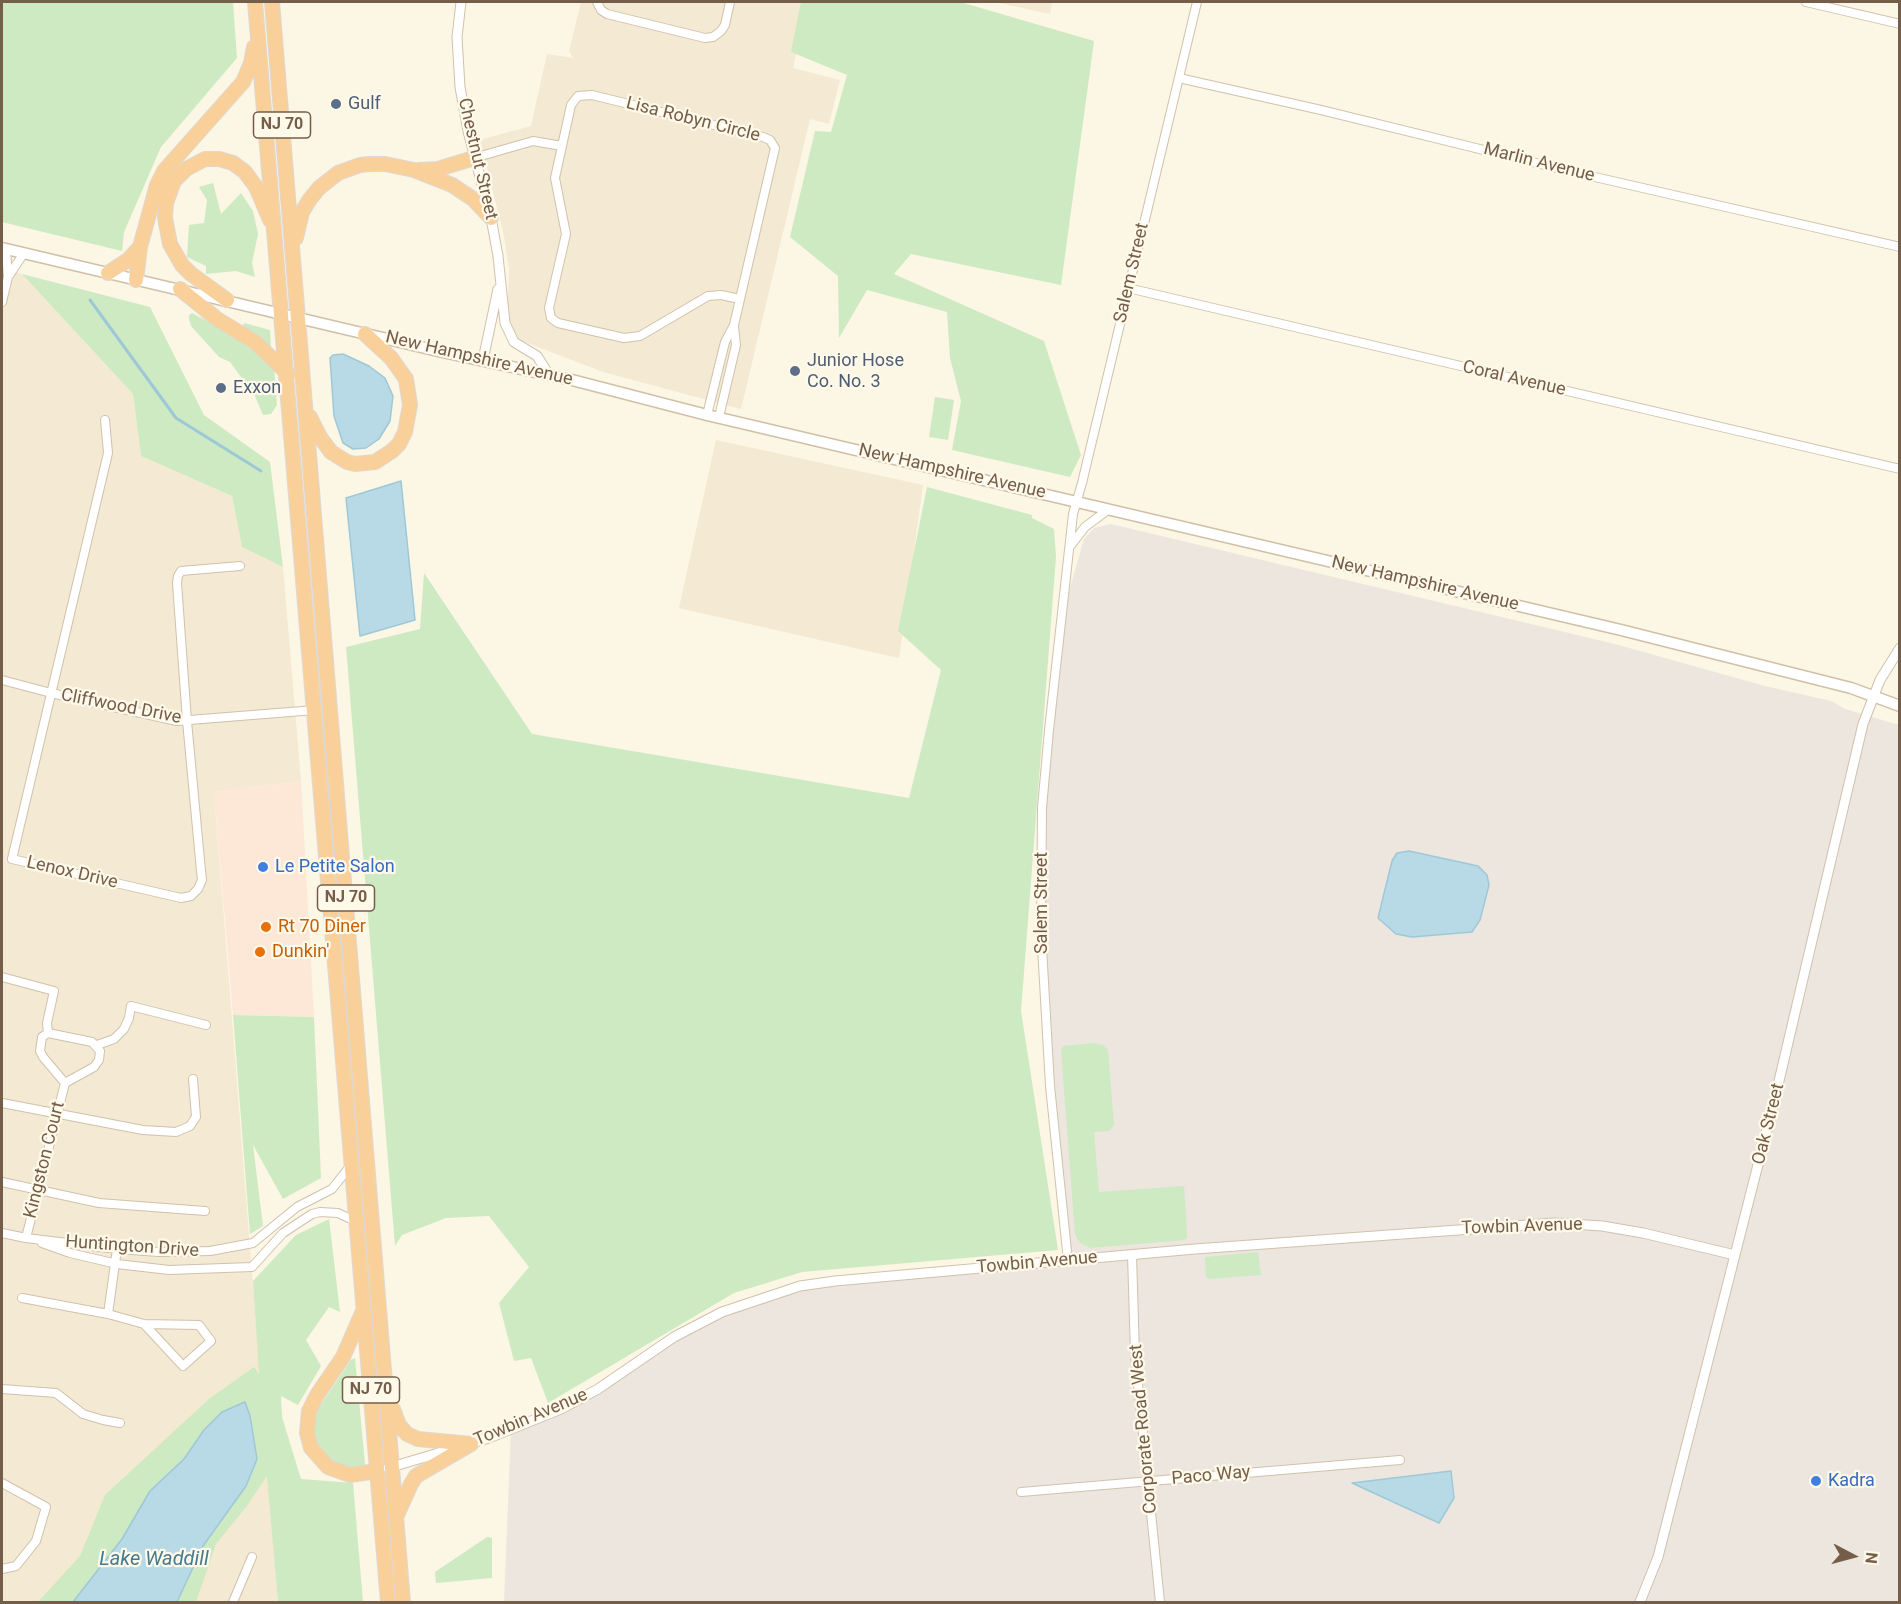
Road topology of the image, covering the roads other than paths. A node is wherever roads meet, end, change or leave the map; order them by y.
1 (255, 2) edge
2 (272, 2) edge
3 (461, 2) edge
4 (597, 2) edge
5 (730, 2) edge
6 (1197, 2) edge
7 (1806, 2) edge
8 (1899, 24) edge
9 (258, 27) junction
10 (1179, 78) junction
11 (562, 146) junction
12 (474, 158) junction
13 (414, 170) junction
14 (491, 218) junction
15 (275, 236) junction
16 (140, 247) junction
17 (1899, 247) edge
18 (4, 248) edge
19 (293, 249) junction
20 (24, 253) junction
21 (108, 273) junction
22 (8, 277) junction
23 (136, 280) junction
24 (500, 281) junction
25 (1128, 288) junction
26 (180, 290) junction
27 (740, 299) junction
28 (227, 300) junction
29 (2, 302) edge
30 (282, 313) junction
31 (299, 317) junction
32 (734, 325) junction
33 (365, 334) junction
34 (483, 360) junction
35 (288, 374) junction
36 (549, 375) junction
37 (306, 411) junction
38 (707, 415) junction
39 (719, 417) junction
40 (105, 420) dead end
41 (1899, 469) edge
42 (1076, 501) junction
43 (1109, 509) junction
44 (1071, 545) junction
45 (240, 566) dead end
46 (1899, 648) edge
47 (2, 680) edge
48 (51, 693) junction
49 (1873, 696) junction
50 (1899, 706) edge
51 (315, 710) junction
52 (187, 721) junction
53 (2, 977) edge
54 (206, 1025) dead end
55 (48, 1033) junction
56 (97, 1045) junction
57 (193, 1079) dead end
58 (65, 1083) junction
59 (2, 1103) edge
60 (56, 1114) junction
61 (352, 1164) junction
62 (2, 1182) edge
63 (37, 1189) junction
64 (205, 1211) dead end
65 (357, 1222) junction
66 (2, 1233) edge
67 (26, 1238) junction
68 (117, 1250) junction
69 (1132, 1255) junction
70 (1735, 1255) junction
71 (1068, 1261) junction
72 (117, 1264) junction
73 (22, 1298) dead end
74 (364, 1308) junction
75 (108, 1314) junction
76 (144, 1324) junction
77 (386, 1386) junction
78 (2, 1389) edge
79 (120, 1423) dead end
80 (471, 1444) junction
81 (1400, 1460) dead end
82 (393, 1466) junction
83 (377, 1472) junction
84 (1149, 1482) junction
85 (2, 1483) edge
86 (1021, 1491) dead end
87 (396, 1517) junction
88 (252, 1557) dead end
89 (2, 1569) edge
90 (233, 1602) edge
91 (388, 1602) edge
92 (403, 1602) edge
93 (1160, 1602) edge
94 (1640, 1602) edge

1 - 9 highway, NJ 70
2 - 19 highway, NJ 70
3 - 12 street, Chestnut Street
4 - 5 street
6 - 10 street, Salem Street
7 - 8 street
9 - 15 highway, NJ 70
9 - 16 highway
10 - 17 street, Marlin Avenue
10 - 25 street, Salem Street
11 - 12 street
11 - 27 street, Lisa Robyn Circle
11 - 27 street, Lisa Robyn Circle
12 - 13 highway
12 - 14 street, Chestnut Street
13 - 14 highway
13 - 19 highway
14 - 24 street, Chestnut Street
15 - 28 highway
15 - 30 highway, NJ 70
16 - 21 highway
16 - 23 highway
18 - 20 main road, New Hampshire Avenue
18 - 22 street
19 - 31 highway, NJ 70
20 - 21 main road, New Hampshire Avenue
20 - 22 street
21 - 23 main road, New Hampshire Avenue
22 - 29 street
23 - 26 main road, New Hampshire Avenue
24 - 34 street, Chestnut Street
24 - 36 street, Chestnut Street
25 - 41 street, Coral Avenue
25 - 42 street, Salem Street
26 - 28 main road, New Hampshire Avenue
26 - 35 highway
27 - 32 street, Lisa Robyn Circle
28 - 30 main road, New Hampshire Avenue
30 - 31 main road, New Hampshire Avenue
30 - 35 highway, NJ 70
31 - 33 main road, New Hampshire Avenue
31 - 37 highway, NJ 70
32 - 38 street, Lisa Robyn Circle
32 - 39 street, Lisa Robyn Circle
33 - 34 main road, New Hampshire Avenue
33 - 37 highway
34 - 36 main road, New Hampshire Avenue
35 - 51 highway, NJ 70
36 - 38 main road, New Hampshire Avenue
37 - 77 highway, NJ 70
38 - 39 main road, New Hampshire Avenue
39 - 42 main road, New Hampshire Avenue
40 - 48 street, Lenox Drive
42 - 43 main road, New Hampshire Avenue
42 - 44 street, Salem Street
43 - 44 street
43 - 49 main road, New Hampshire Avenue
44 - 71 street, Salem Street
45 - 52 street, Lenox Drive
46 - 49 street, Oak Street
47 - 48 street, Cliffwood Drive
48 - 52 street, Cliffwood Drive
48 - 52 street, Lenox Drive
49 - 50 main road, New Hampshire Avenue
49 - 70 street, Oak Street
51 - 52 street, Cliffwood Drive
51 - 61 highway, NJ 70
53 - 55 street
54 - 56 street
55 - 56 street
55 - 58 street, Kingston Court
56 - 58 street, Kingston Court
57 - 60 street
58 - 60 street, Kingston Court
59 - 60 street
60 - 63 street, Kingston Court
61 - 65 highway, NJ 70
61 - 68 street, Huntington Drive
62 - 63 street
63 - 64 street
63 - 67 street, Kingston Court
65 - 72 street, Huntington Drive
65 - 74 highway, NJ 70
66 - 67 street, Huntington Drive
67 - 68 street, Huntington Drive
67 - 72 street, Huntington Drive
68 - 72 street
69 - 70 street, Towbin Avenue
69 - 71 street, Towbin Avenue
69 - 84 street, Corporate Road West
70 - 94 street, Oak Street
71 - 80 street, Towbin Avenue
72 - 75 street
73 - 75 street
74 - 83 highway, NJ 70
74 - 83 highway
75 - 76 street
76 - 76 street
77 - 80 highway
77 - 82 highway, NJ 70
78 - 79 street
80 - 82 street, Towbin Avenue
80 - 87 highway
81 - 84 street, Paco Way
82 - 83 street, Towbin Avenue
82 - 87 highway, NJ 70
83 - 91 highway, NJ 70
84 - 86 street, Paco Way
84 - 93 street, Corporate Road West
85 - 89 street
87 - 92 highway, NJ 70
88 - 90 street

